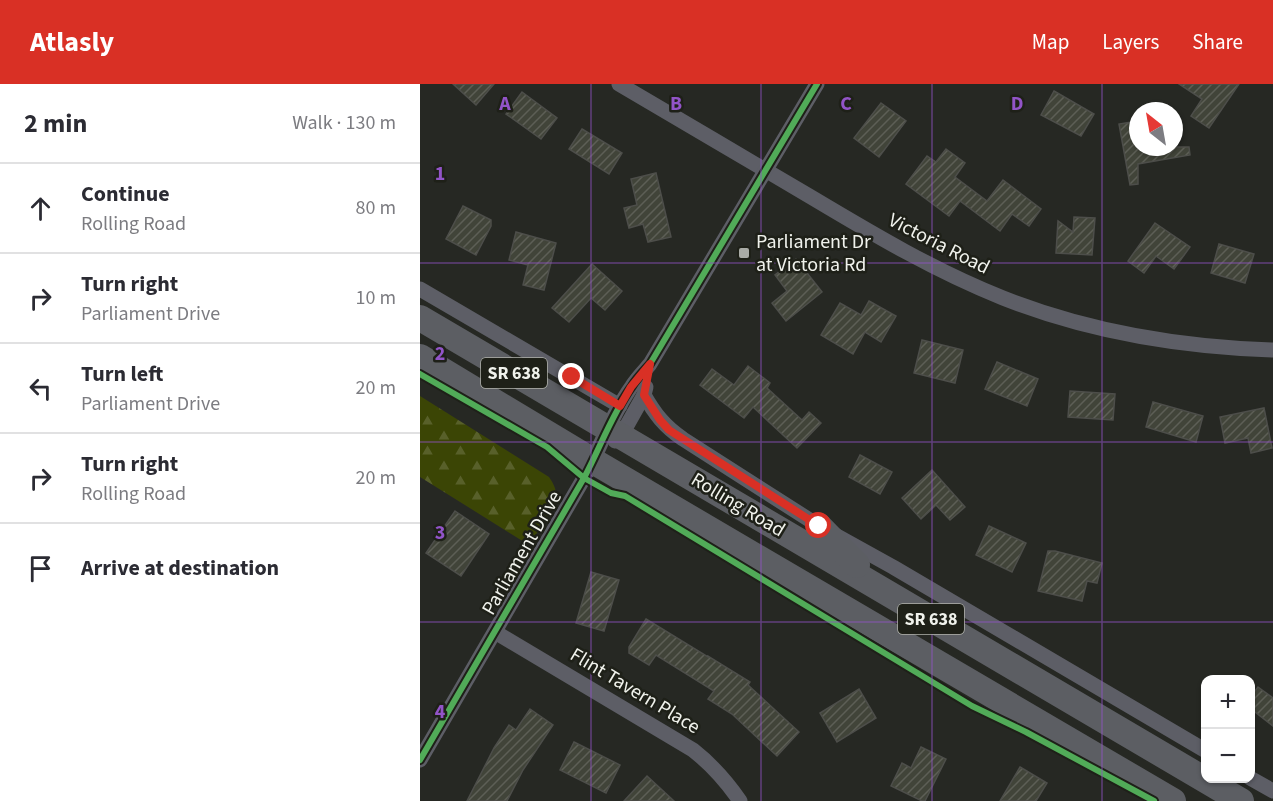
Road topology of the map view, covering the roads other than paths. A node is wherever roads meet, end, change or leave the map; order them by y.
1 (619, 84) edge
2 (817, 84) edge
3 (766, 171) junction
4 (420, 289) edge
5 (420, 318) edge
6 (1273, 350) edge
7 (420, 357) edge
8 (650, 364) junction
9 (644, 395) junction
10 (616, 423) junction
11 (593, 461) junction
12 (819, 526) junction
13 (877, 587) junction
14 (495, 632) junction
15 (1201, 748) edge
16 (420, 760) edge
17 (1255, 780) edge
18 (1273, 791) edge
19 (740, 801) edge
20 (1173, 801) edge
21 (1241, 801) edge

1 - 3 street, Victoria Road
2 - 3 street, Parliament Drive
3 - 6 street, Victoria Road
3 - 8 street, Parliament Drive
4 - 10 street, Rolling Road
5 - 10 main road, Rolling Road / SR 638
7 - 11 main road, Rolling Road / SR 638
8 - 9 street, Parliament Drive
8 - 10 street, Parliament Drive
9 - 10 street, Parliament Drive
9 - 12 street, Rolling Road
10 - 11 street, Parliament Drive
10 - 13 main road, Rolling Road / SR 638
11 - 14 street, Parliament Drive
11 - 20 main road, Rolling Road / SR 638
12 - 13 main road
12 - 15 street, Rolling Road
13 - 21 main road, Rolling Road / SR 638
14 - 16 street, Parliament Drive
14 - 19 street, Flint Tavern Place
17 - 18 street

